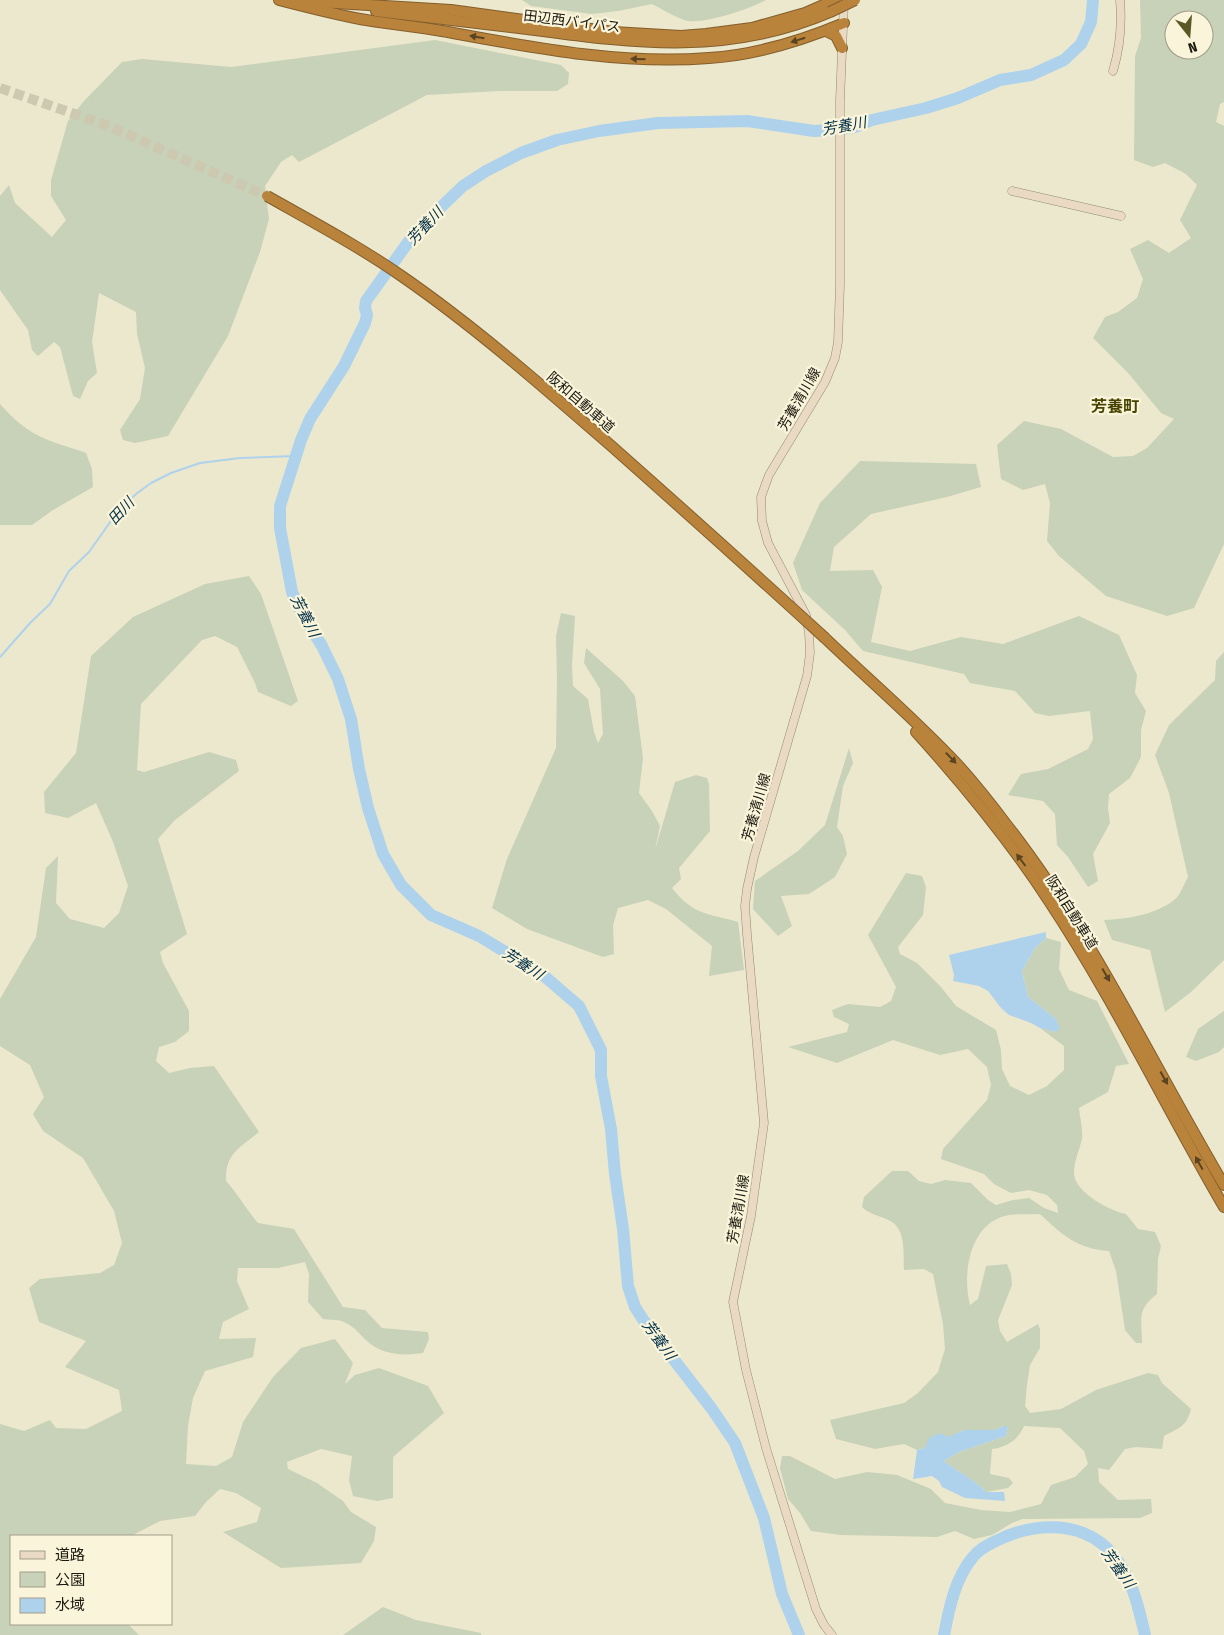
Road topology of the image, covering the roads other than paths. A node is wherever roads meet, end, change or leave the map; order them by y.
1 (281, 0) edge
2 (835, 0) edge
3 (844, 0) edge
4 (855, 0) edge
5 (1120, 0) edge
6 (844, 23) junction
7 (826, 31) junction
8 (842, 48) junction
9 (1114, 71) dead end
10 (1012, 192) dead end
11 (267, 196) tunnel mouth
12 (1121, 216) dead end
13 (1151, 1064) junction
14 (1224, 1185) edge
15 (1223, 1206) edge
16 (832, 1635) edge

1 - 2 highway
1 - 4 highway, 田辺西バイパス, bridge
7 -> 1 highway
3 - 6 main road, 芳養清川線
5 - 9 main road
6 - 7 highway
6 - 8 main road, 芳養清川線
7 - 8 highway
8 - 16 main road, 芳養清川線
10 - 12 main road
11 - 13 highway, 阪和自動車道, bridge
13 -> 14 highway, 阪和自動車道
15 -> 13 highway, 阪和自動車道

